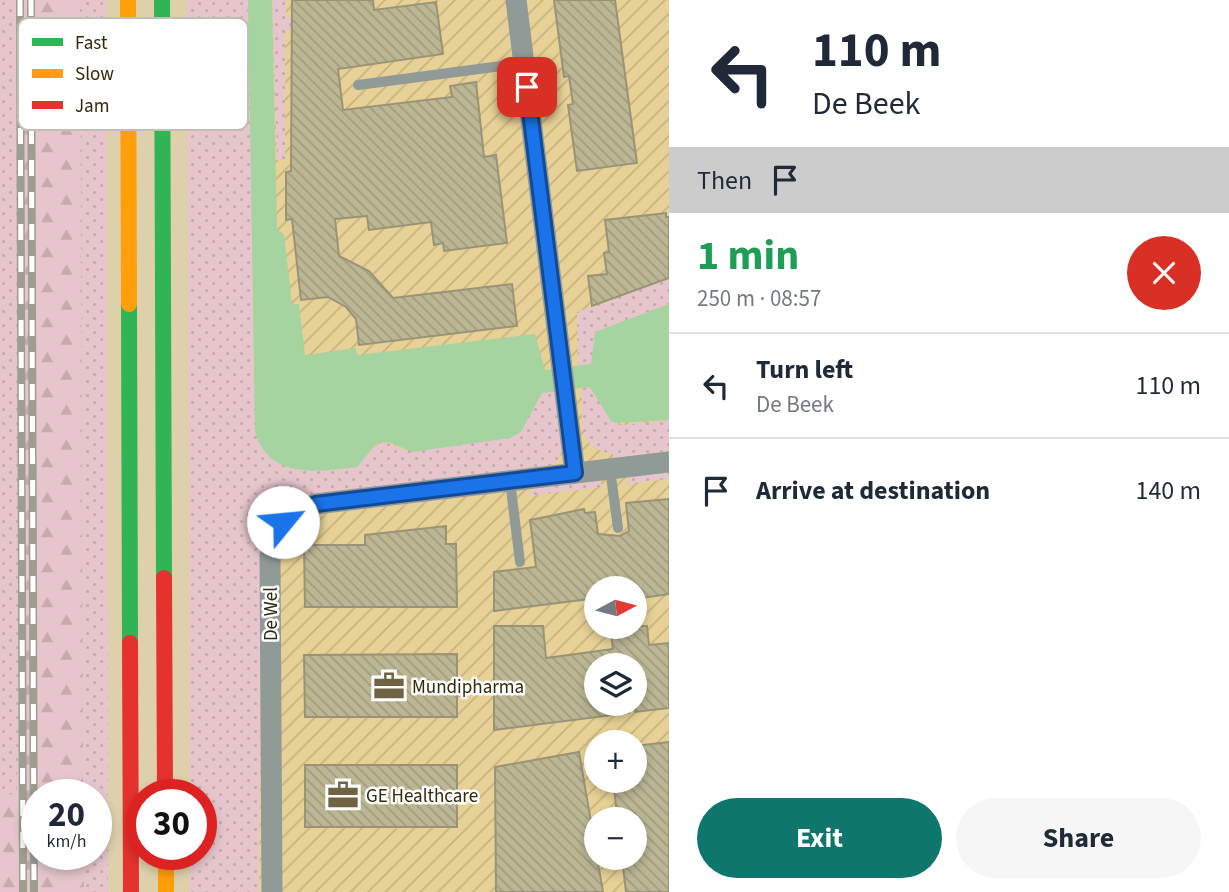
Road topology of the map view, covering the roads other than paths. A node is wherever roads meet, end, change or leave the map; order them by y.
1 (128, 0) edge
2 (162, 0) edge
3 (516, 0) edge
4 (128, 18) edge
5 (162, 18) edge
6 (524, 63) junction
7 (358, 85) dead end
8 (128, 130) edge
9 (162, 130) edge
10 (669, 462) edge
11 (610, 469) junction
12 (575, 473) junction
13 (510, 481) junction
14 (618, 528) dead end
15 (520, 562) dead end
16 (165, 779) edge
17 (166, 870) edge
18 (131, 892) edge
19 (166, 892) edge
20 (272, 892) edge

1 - 4 highway
2 - 5 highway
3 - 6 street
6 - 7 lane
6 - 12 street
8 - 18 highway
9 - 16 highway
10 - 11 street, De Wel
11 - 12 street, De Wel
11 - 14 lane
12 - 13 street, De Wel
13 - 15 lane
13 - 20 street, De Wel
17 - 19 highway

